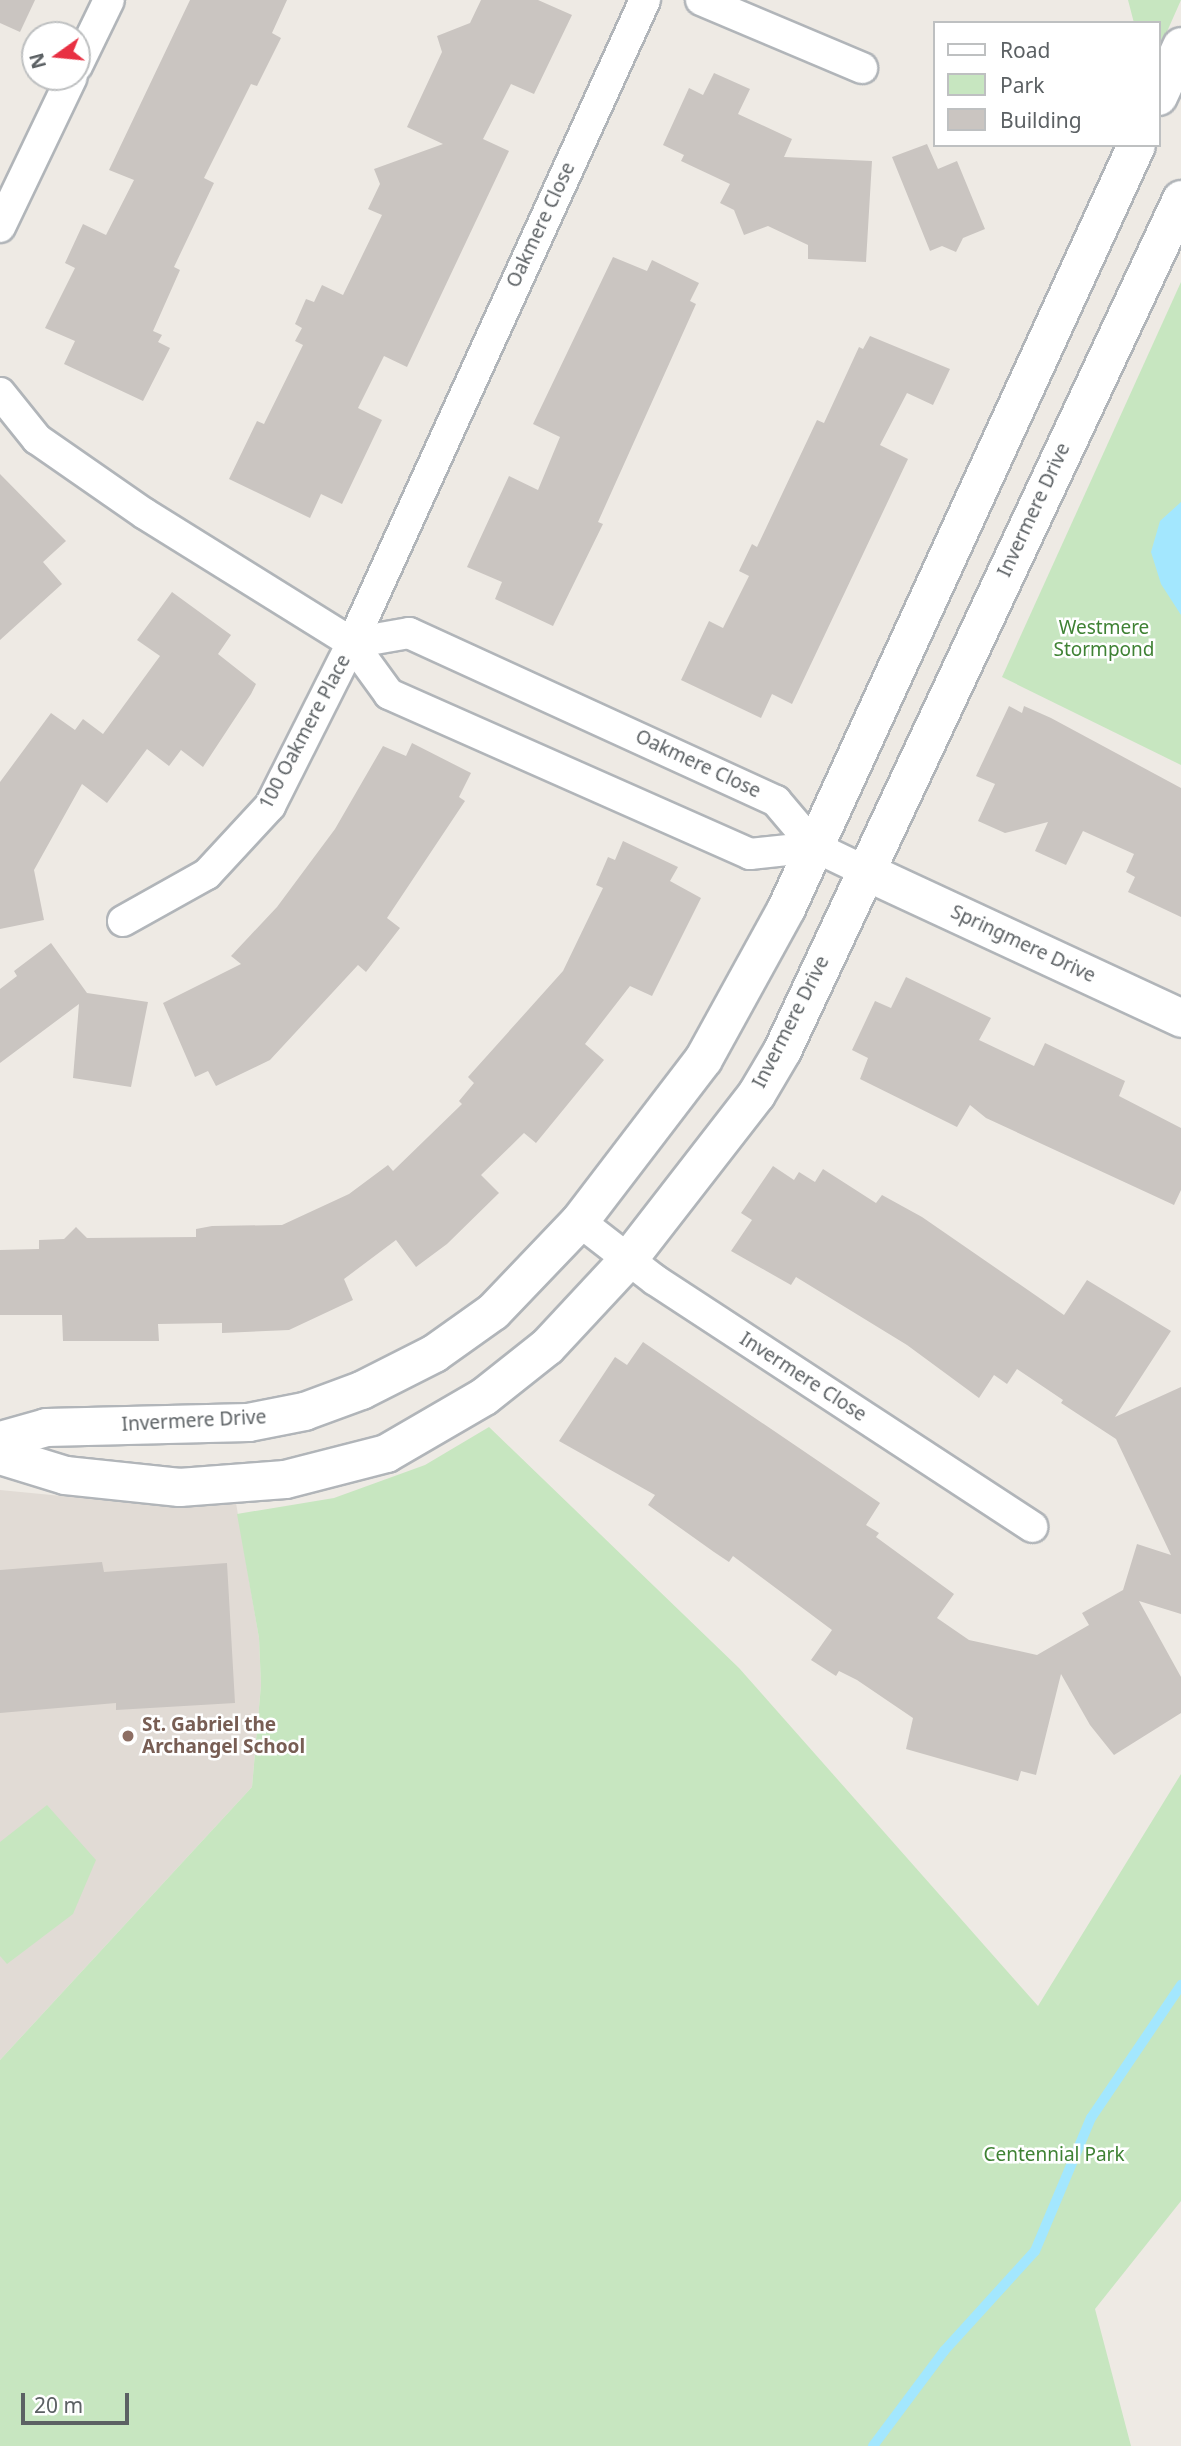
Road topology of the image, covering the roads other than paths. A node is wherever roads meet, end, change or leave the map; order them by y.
1 (109, 0) edge
2 (645, 0) edge
3 (701, 0) edge
4 (91, 37) edge
5 (1181, 46) edge
6 (862, 68) dead end
7 (65, 91) edge
8 (1160, 92) edge
9 (1135, 147) edge
10 (1181, 199) edge
11 (0, 227) edge
12 (0, 393) edge
13 (352, 643) junction
14 (815, 847) junction
15 (865, 871) junction
16 (123, 921) dead end
17 (1181, 1018) edge
18 (579, 1221) junction
19 (628, 1259) junction
20 (0, 1440) edge
21 (0, 1455) edge
22 (1032, 1527) dead end

1 - 4 street
2 - 13 street, Oakmere Close
3 - 6 street
5 - 8 street
7 - 11 street
9 - 14 street, Invermere Drive
10 - 15 street, Invermere Drive
12 - 13 street
13 - 14 street, Oakmere Close
13 - 14 street
13 - 16 street, 100 Oakmere Place
14 - 15 street
14 - 18 street, Invermere Drive
15 - 17 street, Springmere Drive
15 - 19 street, Invermere Drive
18 - 19 street, Invermere Close
18 - 20 street, Invermere Drive
19 - 21 street, Invermere Drive
19 - 22 street, Invermere Close

